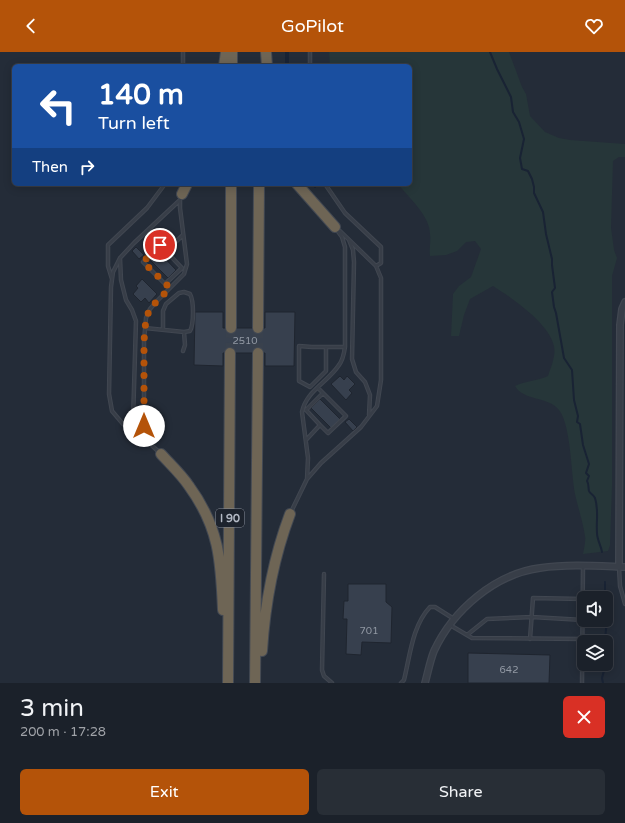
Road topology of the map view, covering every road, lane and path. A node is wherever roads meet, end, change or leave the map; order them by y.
1 (184, 52) edge
2 (226, 52) edge
3 (232, 52) edge
4 (260, 52) edge
5 (266, 52) edge
6 (310, 52) edge
7 (183, 64) edge
8 (224, 64) edge
9 (232, 64) edge
10 (260, 64) edge
11 (267, 64) edge
12 (310, 64) edge
13 (164, 186) edge
14 (186, 186) edge
15 (231, 186) edge
16 (259, 186) edge
17 (299, 186) edge
18 (326, 186) edge
19 (181, 197) junction
20 (335, 227) junction
21 (183, 235) junction
22 (349, 239) junction
23 (166, 251) junction
24 (120, 258) junction
25 (376, 266) junction
26 (112, 280) junction
27 (165, 284) junction
28 (170, 288) junction
29 (625, 302) edge
30 (145, 328) junction
31 (230, 328) tunnel mouth
32 (258, 328) tunnel mouth
33 (163, 330) junction
34 (184, 332) junction
35 (345, 347) junction
36 (326, 348) junction
37 (183, 351) dead end
38 (230, 353) tunnel mouth
39 (258, 353) tunnel mouth
40 (318, 388) junction
41 (323, 393) junction
42 (369, 416) junction
43 (320, 425) junction
44 (138, 435) junction
45 (306, 440) junction
46 (148, 442) junction
47 (160, 454) joint
48 (307, 479) junction
49 (290, 514) joint
50 (583, 566) junction
51 (622, 566) edge
52 (324, 574) dead end
53 (583, 591) edge
54 (577, 599) edge
55 (625, 604) edge
56 (532, 617) junction
57 (454, 619) junction
58 (577, 620) edge
59 (450, 625) junction
60 (467, 635) junction
61 (530, 639) junction
62 (577, 639) edge
63 (582, 671) edge
64 (225, 683) edge
65 (228, 683) edge
66 (256, 683) edge
67 (259, 683) edge
68 (332, 683) edge
69 (401, 683) edge
70 (425, 683) edge
71 (582, 683) edge

1 - 7 lane
2 - 8 highway
3 - 9 highway
4 - 10 highway
5 - 11 highway
6 - 12 lane
13 - 26 lane
14 - 19 highway
15 - 31 highway
16 - 32 highway
17 - 20 highway
18 - 25 lane
19 - 21 lane
19 - 24 lane
20 - 22 lane
20 - 35 lane
21 - 23 lane
21 - 28 lane
22 - 25 lane
22 - 42 lane
23 - 27 lane
23 - 27 lane
24 - 26 lane
24 - 44 lane
25 - 42 lane
26 - 44 lane
27 - 28 lane
28 - 30 lane
29 - 51 street
30 - 33 lane
30 - 46 lane
33 - 34 lane
33 - 34 lane
34 - 37 lane
35 - 36 lane
35 - 40 lane
36 - 36 lane
38 - 65 highway, I 90
39 - 66 highway, I 90
40 - 41 lane
40 - 45 lane
41 - 43 lane
41 - 43 lane
42 - 48 lane
43 - 45 lane
44 - 46 lane
45 - 48 lane
46 - 47 lane
47 - 64 highway
48 - 49 lane
49 - 67 highway
50 - 51 street
50 - 53 lane
50 - 57 street
51 - 55 lane
52 - 68 lane
54 - 56 lane
56 - 58 lane
56 - 60 lane
56 - 61 lane
57 - 59 street
57 - 69 lane
59 - 60 lane
59 - 70 street
60 - 61 lane
61 - 62 lane
63 - 71 lane

